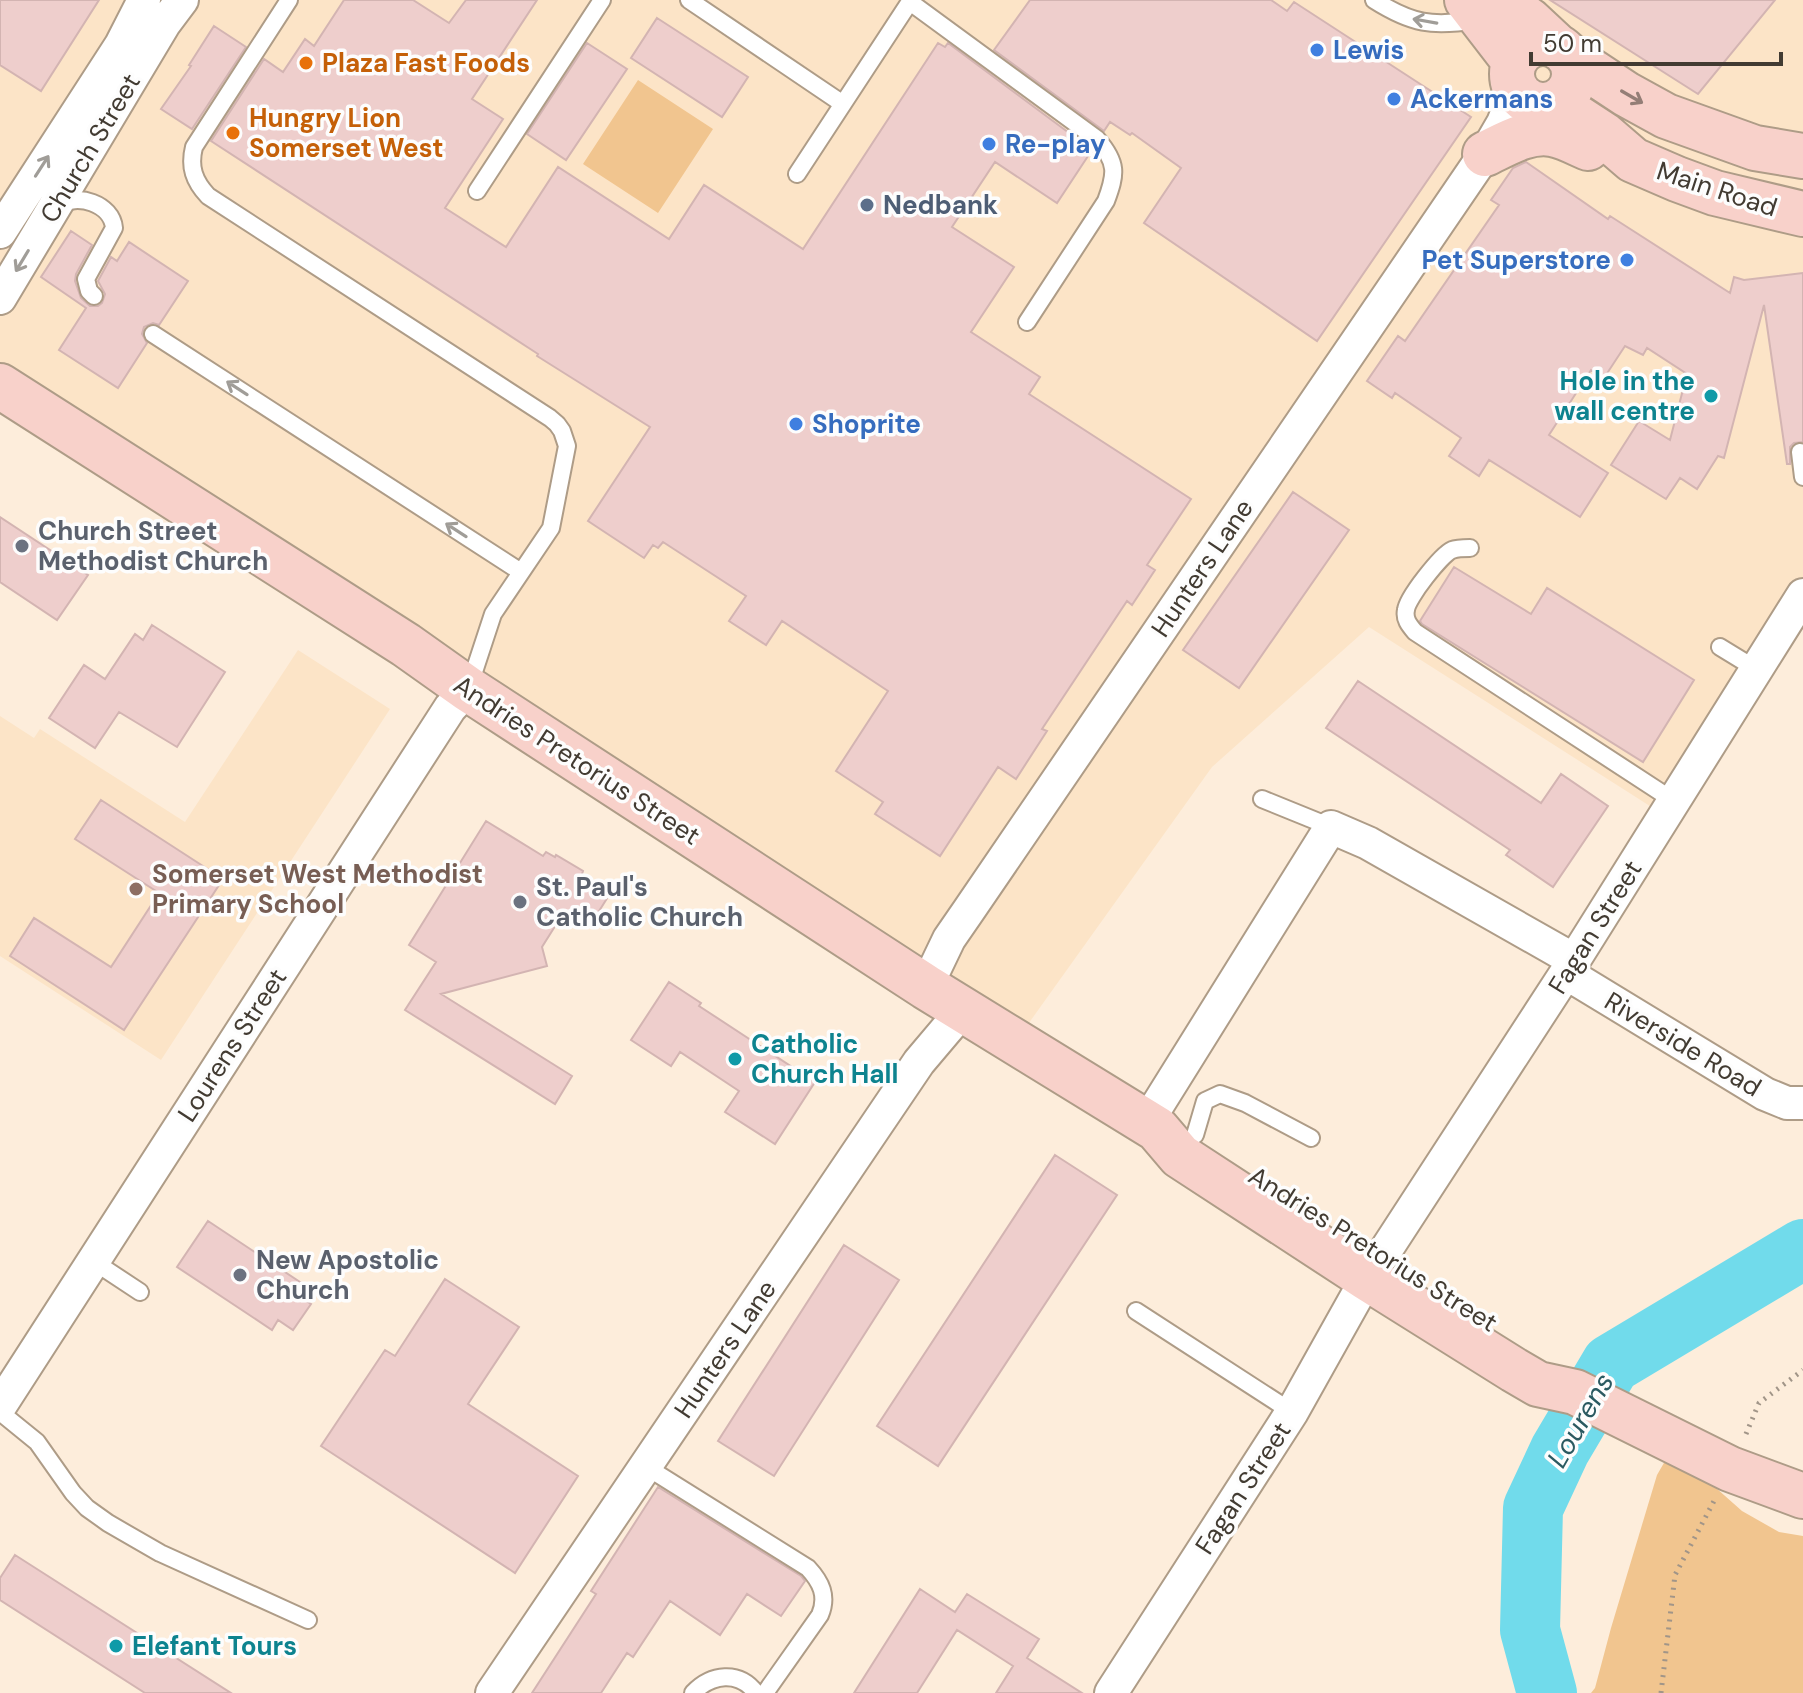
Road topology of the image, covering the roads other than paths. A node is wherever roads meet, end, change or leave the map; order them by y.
1 (144, 0) edge
2 (182, 0) edge
3 (289, 0) edge
4 (602, 0) edge
5 (689, 0) edge
6 (1374, 0) edge
7 (910, 1) edge
8 (1483, 6) edge
9 (1563, 51) junction
10 (1532, 90) junction
11 (843, 104) junction
12 (1485, 154) junction
13 (1803, 156) edge
14 (1633, 160) junction
15 (797, 174) dead end
16 (477, 191) dead end
17 (54, 209) junction
18 (1803, 214) edge
19 (0, 232) edge
20 (94, 296) dead end
21 (0, 298) edge
22 (1027, 322) dead end
23 (153, 334) dead end
24 (0, 386) edge
25 (1800, 452) dead end
26 (1803, 477) edge
27 (1470, 548) dead end
28 (521, 572) junction
29 (1803, 595) edge
30 (1720, 647) dead end
31 (1756, 669) junction
32 (468, 689) junction
33 (1262, 799) dead end
34 (1674, 801) junction
35 (1340, 830) junction
36 (1570, 966) junction
37 (926, 987) junction
38 (963, 1010) junction
39 (1803, 1103) edge
40 (1166, 1129) junction
41 (1311, 1138) dead end
42 (93, 1261) junction
43 (1374, 1267) junction
44 (140, 1292) dead end
45 (1136, 1311) dead end
46 (0, 1406) edge
47 (0, 1412) edge
48 (1292, 1412) junction
49 (645, 1466) junction
50 (1803, 1496) edge
51 (308, 1620) dead end
52 (492, 1693) edge
53 (693, 1693) edge
54 (756, 1693) edge
55 (765, 1693) edge
56 (1111, 1693) edge

19 -> 1 street, Church Street
2 - 17 street, Church Street
3 - 28 lane
4 - 16 lane
5 - 11 lane
8 -> 6 lane
7 - 11 lane
7 - 22 lane
8 - 9 street, Main Road
8 - 10 street, Main Road
9 - 10 street
9 -> 13 street, Main Road
10 - 12 street, Hunters Lane
10 - 14 street, Main Road
11 - 15 lane
12 - 14 street
12 - 37 street, Hunters Lane
14 - 18 street, Main Road
17 - 20 lane
17 -> 21 street, Church Street
28 -> 23 lane
24 - 32 street, Andries Pretorius Street
25 - 26 lane
27 - 34 lane
28 - 32 lane
29 - 31 street, Fagan Street
30 - 31 lane
31 - 34 street, Fagan Street
32 - 37 street, Andries Pretorius Street
32 - 42 street, Lourens Street
33 - 35 lane
34 - 36 street, Fagan Street
35 - 36 street, Riverside Road
35 - 40 street
36 - 39 street, Riverside Road
36 - 43 street, Fagan Street
37 - 38 street, Andries Pretorius Street
38 - 40 street, Andries Pretorius Street
38 - 49 street, Hunters Lane
40 - 41 lane
40 - 43 street, Andries Pretorius Street
42 - 44 lane
42 - 46 street, Lourens Street
43 - 48 street, Fagan Street
43 - 50 street, Andries Pretorius Street
45 - 48 lane
47 - 51 lane
48 - 56 street, Fagan Street
49 - 52 street, Hunters Lane
49 - 55 lane
53 - 54 lane

